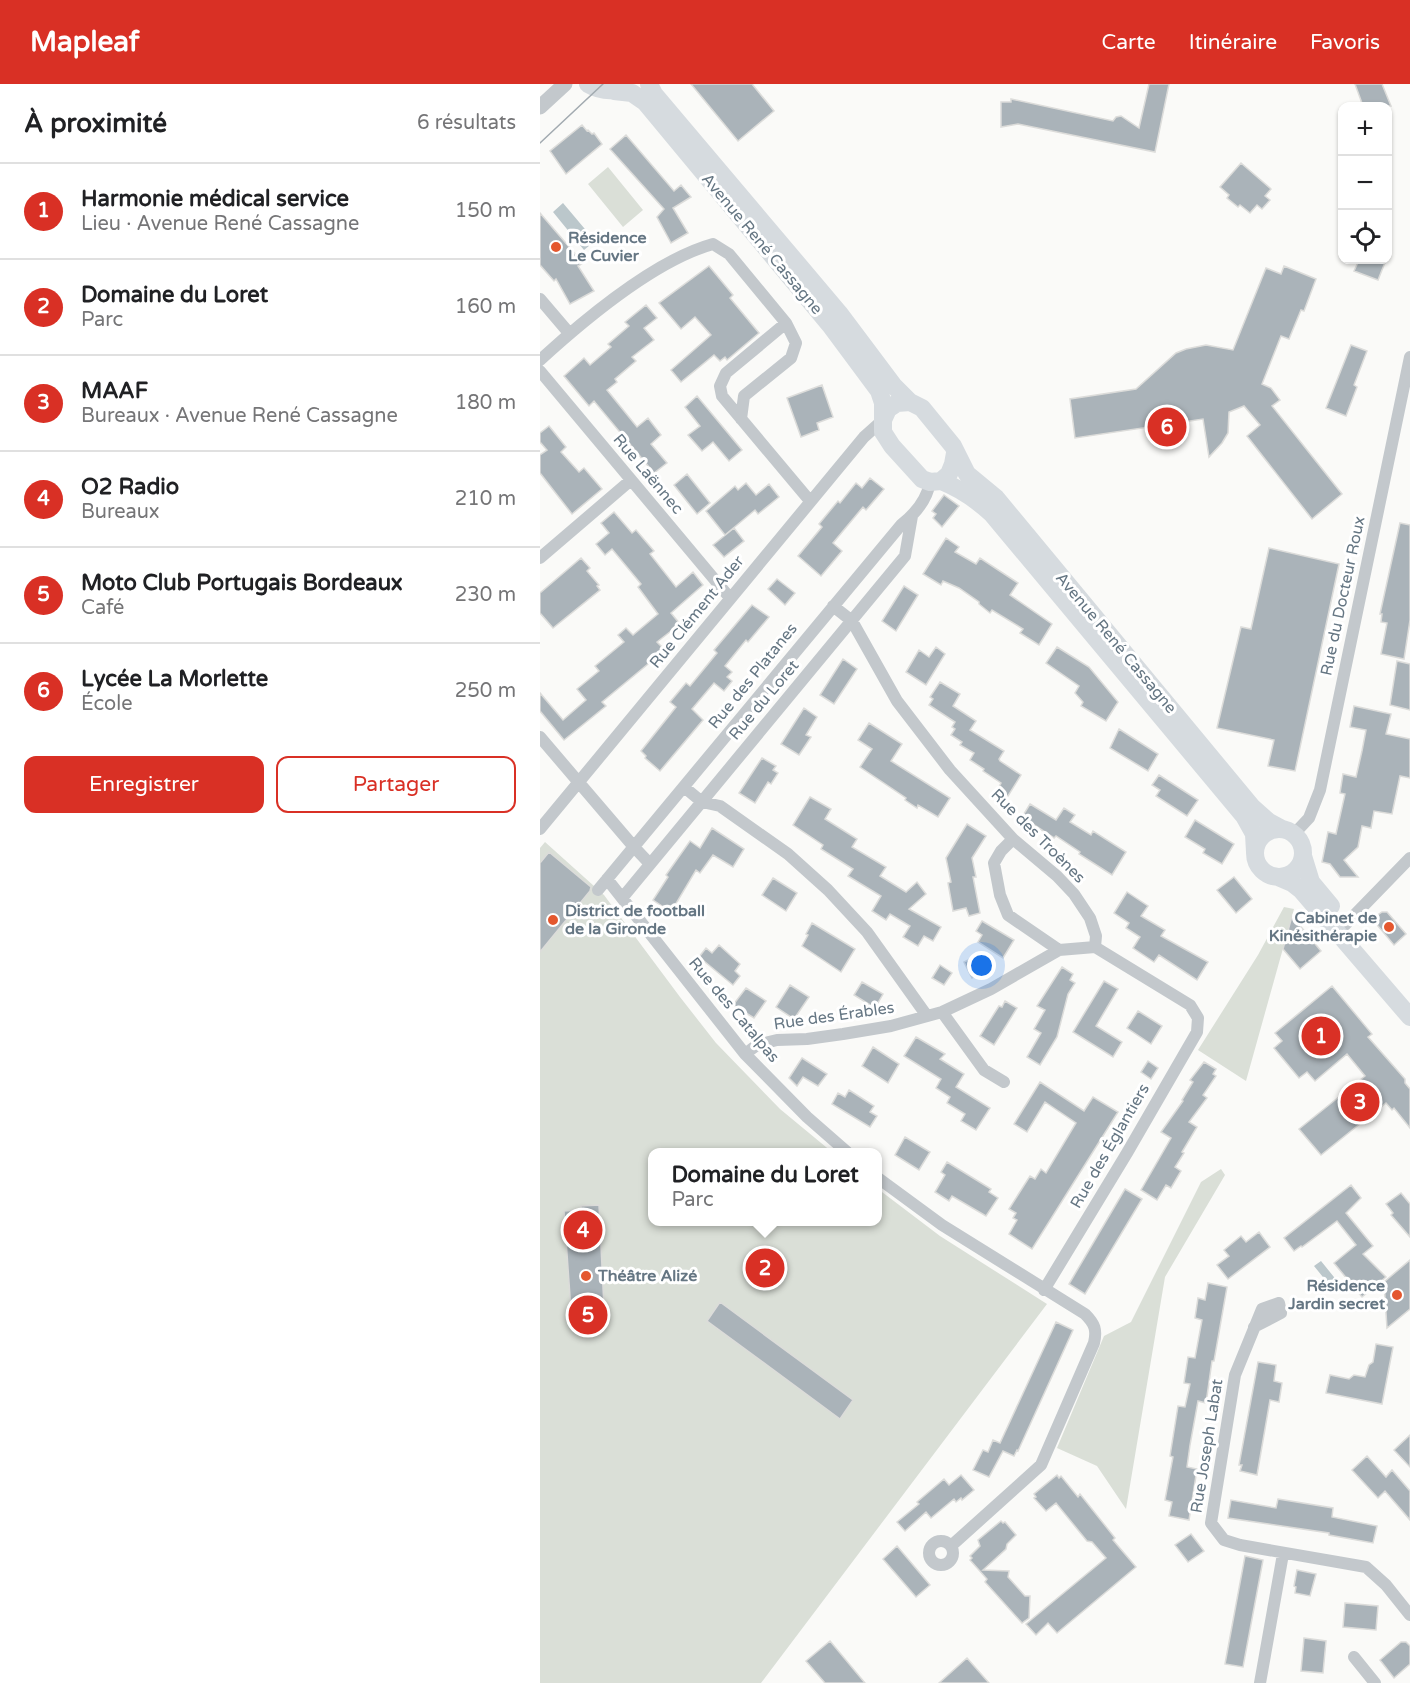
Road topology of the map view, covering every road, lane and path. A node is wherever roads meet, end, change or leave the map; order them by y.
1 (565, 84) edge
2 (588, 84) edge
3 (649, 84) edge
4 (622, 87) edge
5 (540, 106) edge
6 (540, 299) edge
7 (786, 323) junction
8 (569, 333) junction
9 (1410, 357) edge
10 (540, 360) edge
11 (540, 371) edge
12 (910, 402) junction
13 (741, 418) junction
14 (883, 420) junction
15 (955, 453) junction
16 (631, 480) junction
17 (936, 481) junction
18 (810, 501) junction
19 (912, 516) junction
20 (540, 558) edge
21 (730, 598) junction
22 (833, 606) junction
23 (852, 621) junction
24 (540, 737) edge
25 (578, 783) junction
26 (684, 787) junction
27 (702, 802) junction
28 (540, 829) edge
29 (1288, 832) junction
30 (1013, 839) junction
31 (634, 847) junction
32 (1255, 852) junction
33 (1303, 856) junction
34 (1410, 858) edge
35 (650, 864) junction
36 (1278, 878) junction
37 (607, 879) junction
38 (598, 890) dead end
39 (623, 897) junction
40 (1342, 928) junction
41 (1095, 947) junction
42 (1059, 950) junction
43 (1410, 999) edge
44 (942, 1012) junction
45 (927, 1016) junction
46 (1410, 1017) edge
47 (745, 1054) junction
48 (1004, 1082) dead end
49 (842, 1148) edge
50 (882, 1181) edge
51 (1044, 1290) junction
52 (1254, 1326) dead end
53 (951, 1546) dead end
54 (1283, 1554) junction
55 (1410, 1615) edge
56 (1354, 1657) dead end
57 (1260, 1683) edge
58 (1375, 1683) edge

1 - 5 street
2 - 4 main road, Avenue René Cassagne
3 - 12 main road, Avenue René Cassagne
4 - 14 main road, Avenue René Cassagne
6 - 8 street
7 - 8 street
7 - 13 street
7 - 13 street
8 - 10 street
9 - 29 street, Rue du Docteur Roux
11 - 16 street, Rue Laënnec
12 - 14 main road
12 - 15 main road, Avenue René Cassagne
13 - 18 street
14 - 17 main road, Avenue René Cassagne
14 - 18 street, Rue Clément Ader
15 - 17 main road
15 - 29 main road, Avenue René Cassagne
16 - 20 street
16 - 21 street, Rue Laënnec
17 - 19 street, Rue des Platanes
17 - 32 main road, Avenue René Cassagne
18 - 21 street, Rue Clément Ader
19 - 22 street, Rue des Platanes
19 - 23 street, Rue du Loret
21 - 25 street, Rue Clément Ader
22 - 23 street
22 - 26 street, Rue des Platanes
23 - 27 street, Rue du Loret
23 - 30 street, Rue des Troènes
24 - 25 street
25 - 28 street, Rue Clément Ader
25 - 31 street
26 - 27 street
26 - 31 street, Rue des Platanes
27 - 35 street, Rue du Loret
27 - 45 street
29 - 32 main road
29 - 33 main road, Avenue René Cassagne
30 - 41 street, Rue des Troènes
30 - 42 street
31 - 35 street
31 - 37 street, Rue des Platanes
32 - 36 main road, Avenue René Cassagne
33 - 36 main road
33 - 40 main road, Avenue René Cassagne
34 - 40 street
35 - 39 street, Rue du Loret
36 - 40 main road, Avenue René Cassagne
37 - 38 street, Rue des Platanes
37 - 39 street, Rue des Catalpas
39 - 47 street, Rue des Catalpas
40 - 43 main road, Avenue René Cassagne
40 - 46 main road, Avenue René Cassagne
41 - 42 street, Rue des Érables
41 - 51 street, Rue des Églantiers
42 - 44 street, Rue des Érables
44 - 45 street, Rue des Érables
44 - 48 street
45 - 47 street, Rue des Érables
47 - 49 street, Rue des Catalpas
50 - 51 street
51 - 53 street
52 - 54 street, Rue Joseph Labat
54 - 55 street, Rue Joseph Labat
54 - 57 street
56 - 58 street

